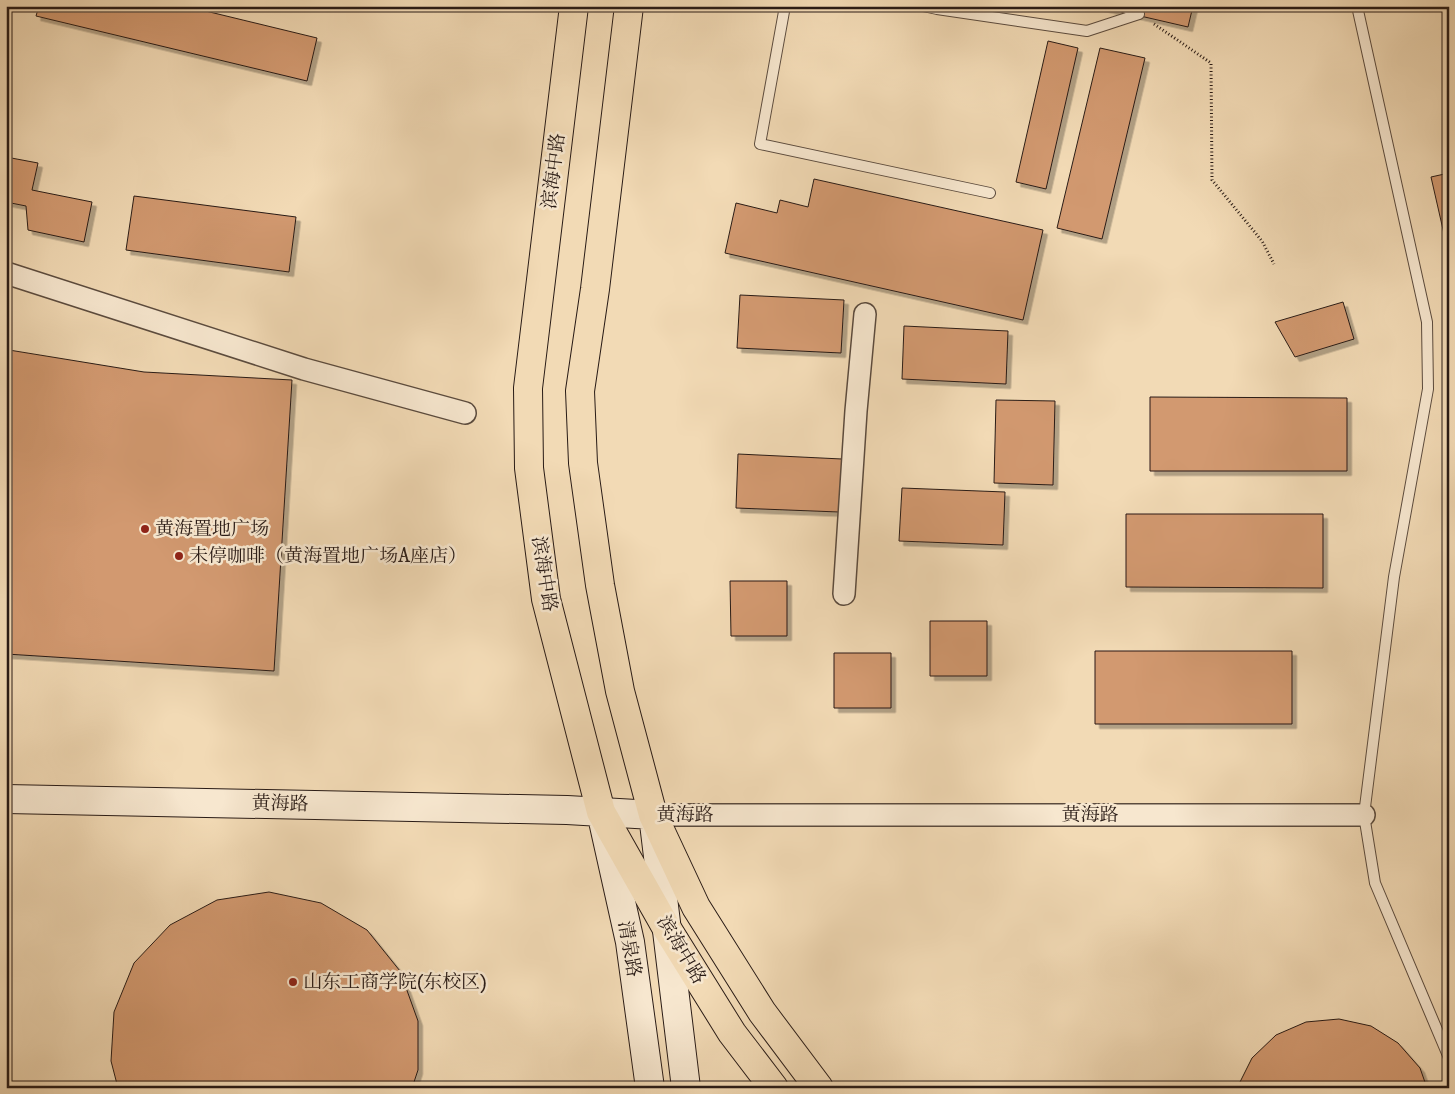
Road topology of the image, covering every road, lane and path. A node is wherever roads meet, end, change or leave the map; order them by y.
1 (574, 6) edge
2 (629, 6) edge
3 (785, 6) edge
4 (923, 6) edge
5 (1122, 6) edge
6 (1357, 6) edge
7 (937, 8) edge
8 (1138, 14) junction
9 (990, 193) dead end
10 (1274, 264) dead end
11 (6, 273) edge
12 (865, 314) dead end
13 (466, 413) dead end
14 (844, 594) dead end
15 (6, 799) edge
16 (601, 812) junction
17 (654, 815) junction
18 (1364, 815) junction
19 (666, 926) junction
20 (1449, 1058) edge
21 (650, 1088) edge
22 (686, 1088) edge
23 (774, 1088) edge
24 (819, 1088) edge

1 - 16 main road, 滨海中路
2 - 17 main road, 滨海中路
3 - 9 lane
4 - 7 lane
5 - 8 lane
6 - 18 lane
7 - 8 lane
8 - 10 path
11 - 13 street
12 - 14 street
15 - 16 main road, 黄海路
16 - 17 main road, 黄海路
16 - 19 main road, 滨海中路
16 - 21 main road, 清泉路
17 - 18 street, 黄海路
17 - 19 main road, 清泉路
17 - 24 main road, 滨海中路
18 - 20 lane
19 - 22 main road, 清泉路
19 - 23 main road, 滨海中路

